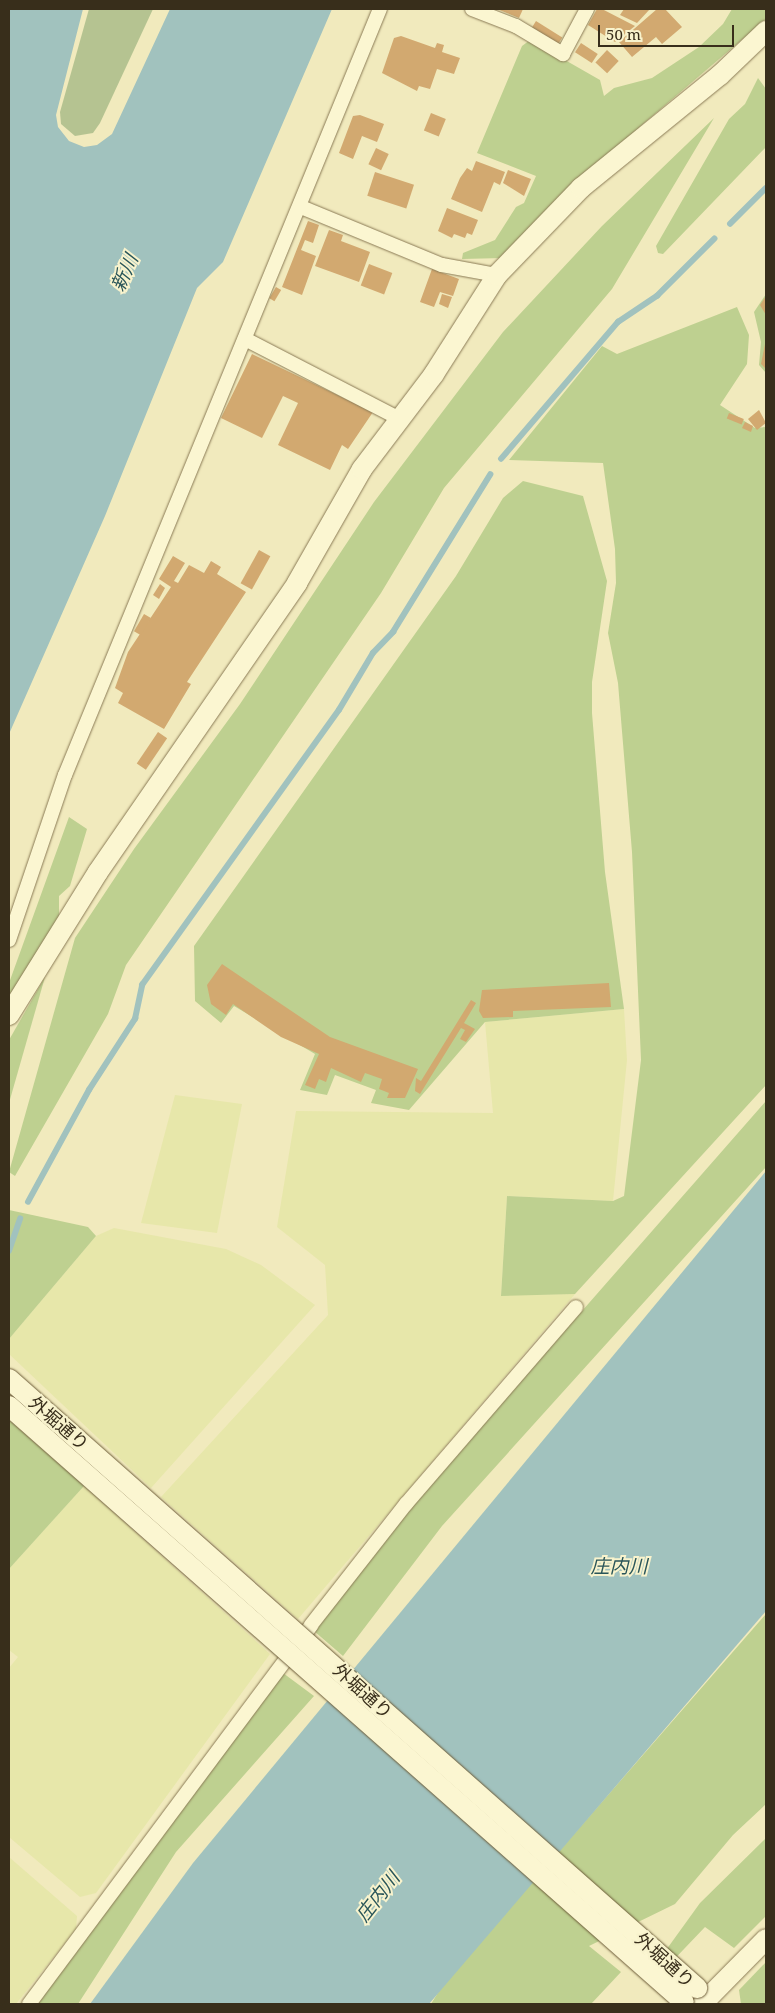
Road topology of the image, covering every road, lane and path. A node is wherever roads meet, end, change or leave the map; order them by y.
1 (380, 9) edge
2 (472, 9) edge
3 (587, 9) edge
4 (766, 31) edge
5 (301, 208) junction
6 (497, 275) junction
7 (245, 339) junction
8 (398, 418) junction
9 (9, 940) edge
10 (9, 1015) edge
11 (576, 1307) dead end
12 (9, 1379) edge
13 (9, 1406) edge
14 (766, 1939) edge
15 (699, 2000) edge
16 (29, 2004) edge

1 - 5 street
2 - 3 street
4 - 6 main road
5 - 6 street
5 - 7 street
6 - 8 main road
7 - 8 street
7 - 9 street
8 - 10 main road
11 - 16 street
12 - 15 main road, 外堀通り, bridge
13 - 15 main road, 外堀通り, bridge
14 - 15 main road

